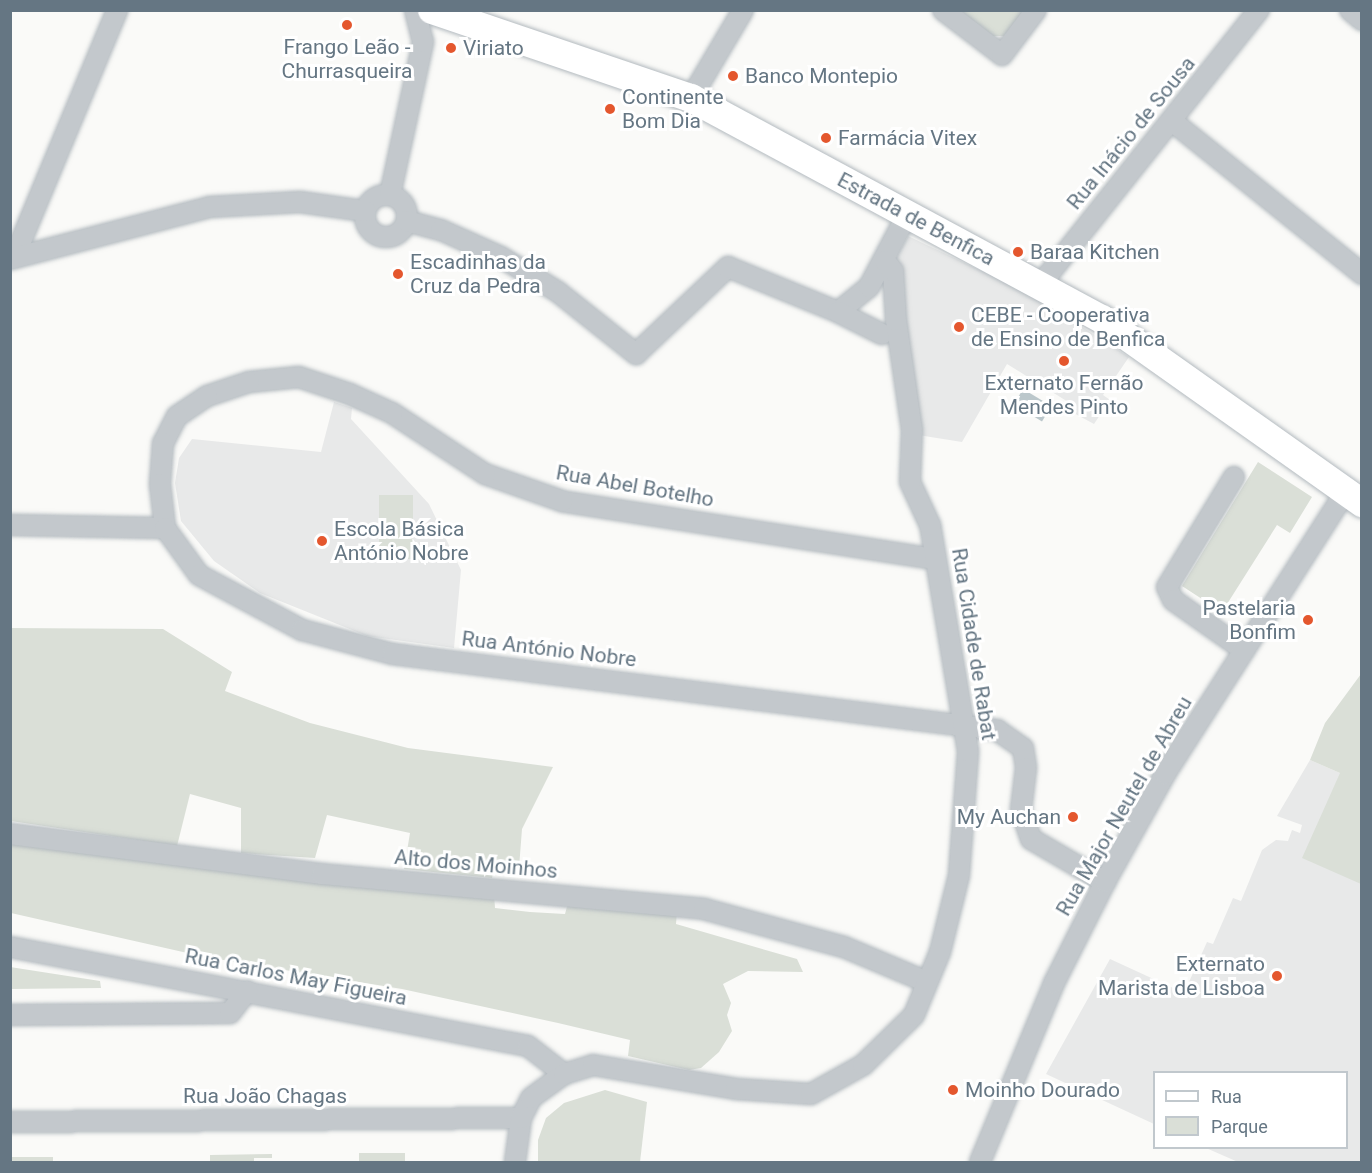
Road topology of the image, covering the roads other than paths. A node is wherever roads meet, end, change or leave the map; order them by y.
1 (117, 10) edge
2 (415, 10) edge
3 (432, 10) edge
4 (743, 10) edge
5 (943, 10) edge
6 (1036, 10) edge
7 (1259, 10) edge
8 (1350, 10) edge
9 (1362, 20) edge
10 (691, 98) junction
11 (1172, 121) junction
12 (390, 195) junction
13 (365, 211) junction
14 (407, 221) junction
15 (903, 222) junction
16 (12, 259) edge
17 (885, 261) junction
18 (1362, 273) edge
19 (1040, 285) junction
20 (838, 312) junction
21 (882, 334) dead end
22 (1234, 477) dead end
23 (1353, 497) edge
24 (10, 525) edge
25 (165, 528) junction
26 (935, 559) junction
27 (1244, 650) junction
28 (965, 727) junction
29 (10, 834) edge
30 (1106, 882) junction
31 (10, 947) edge
32 (927, 982) junction
33 (247, 991) junction
34 (10, 1015) edge
35 (564, 1074) junction
36 (521, 1118) junction
37 (10, 1122) edge
38 (515, 1162) edge
39 (980, 1162) edge

1 - 16 street
2 - 12 street
3 - 10 street, Estrada de Benfica
4 - 10 street
5 - 6 street
7 - 11 street, Rua Inácio de Sousa
8 - 9 street
10 - 15 street, Estrada de Benfica
11 - 18 street
11 - 19 street, Rua Inácio de Sousa
12 - 13 street
12 - 14 street
13 - 14 street
13 - 16 street
14 - 20 street
15 - 17 street
15 - 19 street, Estrada de Benfica
17 - 20 street
17 - 26 street, Rua Cidade de Rabat
19 - 23 street, Estrada de Benfica
20 - 21 street
22 - 27 street
23 - 27 street, Rua Major Neutel de Abreu
24 - 25 street
25 - 26 street, Rua Abel Botelho
25 - 28 street, Rua António Nobre
26 - 28 street, Rua Cidade de Rabat
27 - 30 street, Rua Major Neutel de Abreu
28 - 30 street, Rua António Nobre
28 - 32 street, Rua Cidade de Rabat
29 - 32 street, Alto dos Moinhos
30 - 39 street, Rua Major Neutel de Abreu
31 - 33 street, Rua Carlos May Figueira
32 - 35 street, Rua Cidade de Rabat
33 - 34 street
33 - 35 street, Rua Carlos May Figueira
35 - 36 street, Rua Cidade de Rabat
36 - 37 street, Rua João Chagas
36 - 38 street, Rua Cidade de Rabat

